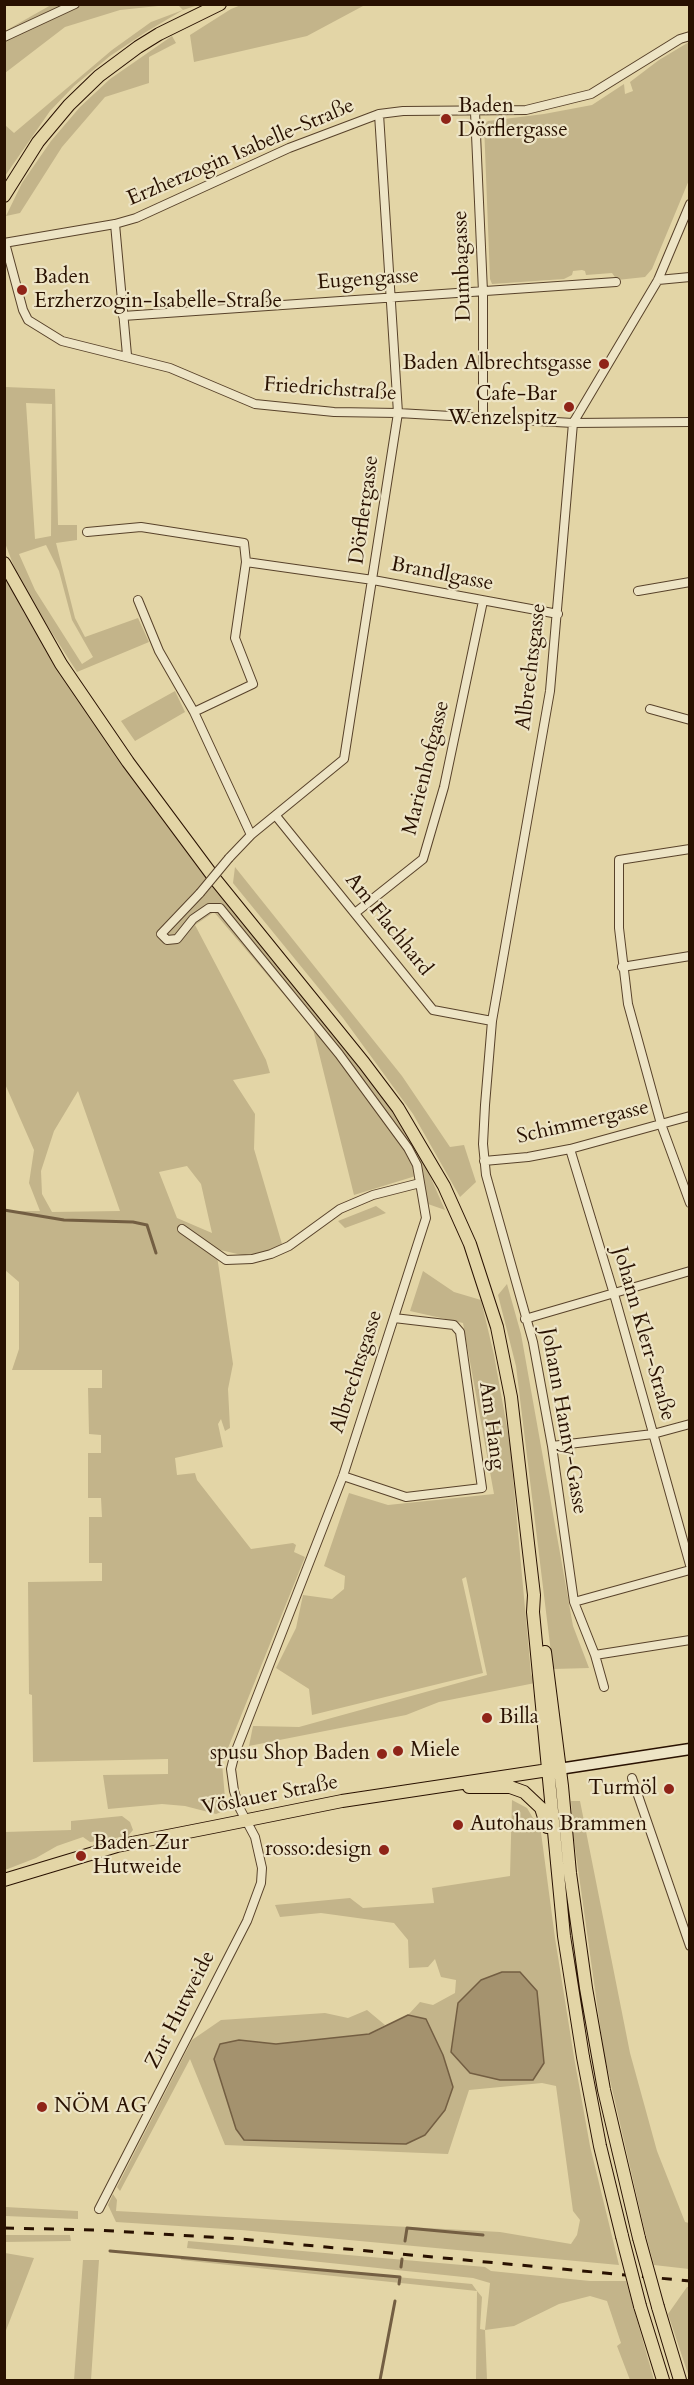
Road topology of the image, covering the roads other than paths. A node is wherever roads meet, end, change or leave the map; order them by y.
1 (75, 4) edge
2 (220, 4) edge
3 (690, 36) edge
4 (4, 37) edge
5 (475, 112) junction
6 (379, 114) junction
7 (4, 196) edge
8 (690, 204) edge
9 (115, 224) junction
10 (4, 243) edge
11 (690, 277) edge
12 (658, 280) junction
13 (616, 282) dead end
14 (483, 292) junction
15 (390, 296) junction
16 (123, 316) junction
17 (127, 356) junction
18 (398, 412) junction
19 (483, 418) junction
20 (690, 422) edge
21 (573, 423) junction
22 (87, 532) dead end
23 (246, 562) junction
24 (4, 563) edge
25 (373, 580) junction
26 (690, 582) edge
27 (638, 591) dead end
28 (138, 600) dead end
29 (483, 601) junction
30 (558, 614) junction
31 (650, 709) dead end
32 (194, 712) junction
33 (690, 720) edge
34 (276, 816) junction
35 (251, 835) junction
36 (690, 849) edge
37 (200, 893) joint
38 (355, 913) junction
39 (690, 956) edge
40 (622, 967) junction
41 (492, 1021) junction
42 (690, 1116) edge
43 (661, 1124) junction
44 (570, 1149) junction
45 (484, 1161) junction
46 (420, 1183) junction
47 (690, 1203) edge
48 (182, 1229) dead end
49 (690, 1271) edge
50 (614, 1294) junction
51 (394, 1318) junction
52 (525, 1319) junction
53 (690, 1424) edge
54 (653, 1434) junction
55 (552, 1446) junction
56 (343, 1476) junction
57 (690, 1565) edge
58 (690, 1570) edge
59 (574, 1602) junction
60 (690, 1640) edge
61 (595, 1655) junction
62 (604, 1688) dead end
63 (690, 1749) edge
64 (553, 1769) junction
65 (632, 1778) dead end
66 (456, 1783) junction
67 (246, 1820) junction
68 (4, 1880) edge
69 (558, 1885) junction
70 (688, 1935) edge
71 (690, 1946) edge
72 (99, 2209) dead end
73 (663, 2380) edge
74 (680, 2380) edge

1 - 4 street
2 - 7 main road
3 - 5 street, Erzherzogin Isabelle-Straße
5 - 6 street, Erzherzogin Isabelle-Straße
5 - 14 street, Dumbagasse
6 - 9 street, Erzherzogin Isabelle-Straße
6 - 15 street, Dörflergasse
8 - 12 street, Albrechtsgasse
9 - 10 street, Erzherzogin Isabelle-Straße
9 - 16 street
10 - 17 street, Friedrichstraße
11 - 12 street
12 - 21 street, Albrechtsgasse
13 - 14 street, Eugengasse
14 - 15 street, Eugengasse
14 - 19 street, Dumbagasse
15 - 16 street, Eugengasse
15 - 18 street, Dörflergasse
16 - 17 street
17 - 18 street, Friedrichstraße
18 - 19 street, Friedrichstraße
18 - 25 street, Dörflergasse
19 - 21 street, Friedrichstraße
20 - 21 street, Friedrichstraße
21 - 30 street, Albrechtsgasse
22 - 23 street
23 - 25 street, Brandlgasse
23 - 32 street
24 - 64 main road
25 - 29 street, Brandlgasse
25 - 34 street, Dörflergasse
26 - 27 street
28 - 32 street
29 - 30 street, Brandlgasse
29 - 38 street, Marienhofgasse
30 - 41 street, Albrechtsgasse
31 - 33 street
32 - 35 street
34 - 35 street, Dörflergasse
34 - 38 street, Am Flachhard
35 - 37 street, Dörflergasse, bridge
36 - 40 street
37 - 46 street, Albrechtsgasse
38 - 41 street, Am Flachhard
39 - 40 street
40 - 43 street
41 - 45 street, Albrechtsgasse
42 - 43 street, Schimmergasse
43 - 44 street, Schimmergasse
43 - 47 street
44 - 45 street, Schimmergasse
44 - 50 street, Johann Klerr-Straße
45 - 52 street, Johann Hanny-Gasse
46 - 48 street
46 - 51 street, Albrechtsgasse
49 - 50 street
50 - 52 street
50 - 54 street, Johann Klerr-Straße
51 - 56 street, Albrechtsgasse
51 - 56 street, Am Hang
52 - 55 street, Johann Hanny-Gasse
53 - 54 street
54 - 55 street
54 - 57 street, Johann Klerr-Straße
55 - 59 street, Johann Hanny-Gasse
56 - 67 street, Albrechtsgasse
58 - 59 street
59 - 61 street, Johann Hanny-Gasse
60 - 61 street
61 - 62 street, Johann Hanny-Gasse
63 - 64 street, Vöslauer Straße
64 - 66 main road, Vöslauer Straße
64 - 69 main road
64 - 74 main road, bridge
65 - 70 street
66 - 67 main road, Vöslauer Straße
66 - 69 main road
67 - 68 main road, Vöslauer Straße
67 - 72 street, Zur Hutweide
69 - 73 main road, bridge
70 - 71 street

